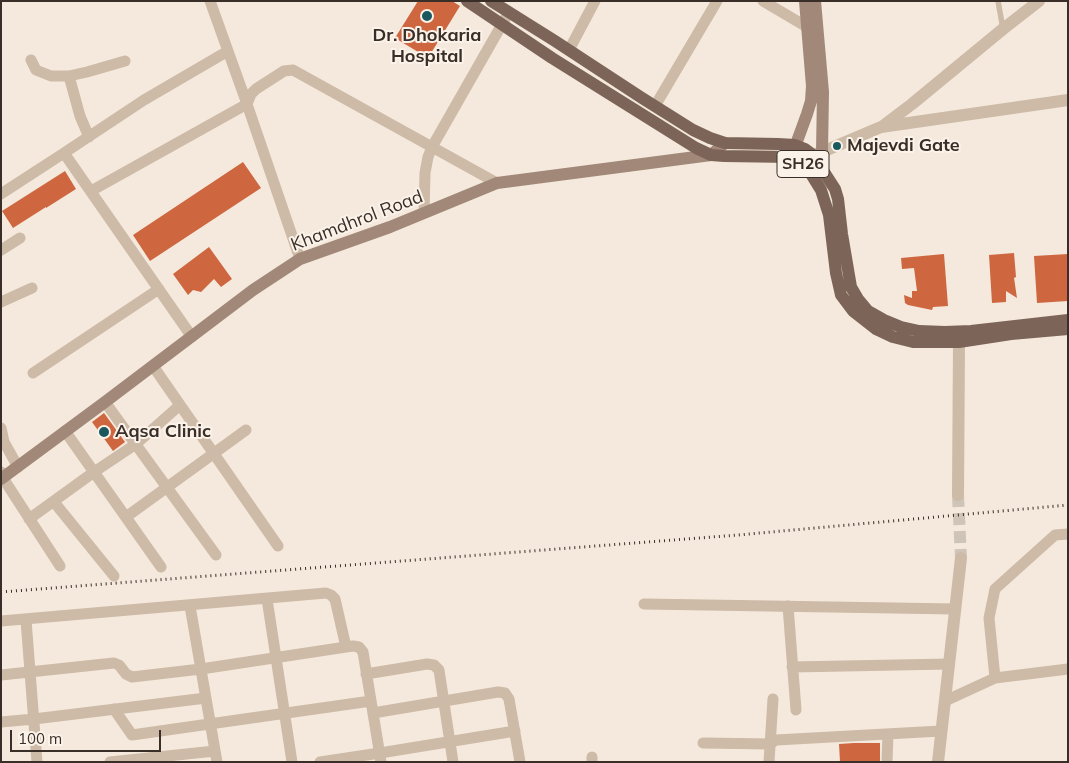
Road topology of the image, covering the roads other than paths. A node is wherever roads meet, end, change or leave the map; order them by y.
1 (210, 1) edge
2 (467, 1) edge
3 (491, 1) edge
4 (595, 1) edge
5 (717, 1) edge
6 (763, 1) edge
7 (805, 1) edge
8 (815, 1) edge
9 (998, 1) edge
10 (1039, 1) edge
11 (509, 12) junction
12 (502, 24) junction
13 (807, 27) junction
14 (1003, 29) junction
15 (569, 50) junction
16 (228, 51) junction
17 (31, 60) dead end
18 (125, 61) dead end
19 (69, 76) junction
20 (1068, 100) edge
21 (247, 104) junction
22 (655, 106) junction
23 (881, 128) junction
24 (89, 137) junction
25 (725, 143) junction
26 (432, 148) junction
27 (64, 153) junction
28 (711, 154) junction
29 (818, 154) junction
30 (795, 155) junction
31 (497, 183) junction
32 (91, 191) junction
33 (1, 194) edge
34 (424, 213) junction
35 (20, 238) dead end
36 (1, 250) edge
37 (300, 259) junction
38 (32, 288) dead end
39 (159, 290) junction
40 (1, 302) edge
41 (1068, 320) edge
42 (1068, 329) edge
43 (192, 337) junction
44 (959, 342) junction
45 (153, 366) junction
46 (33, 373) dead end
47 (106, 402) junction
48 (180, 404) junction
49 (1, 428) edge
50 (246, 430) dead end
51 (65, 431) junction
52 (136, 444) junction
53 (214, 453) junction
54 (18, 467) junction
55 (94, 472) junction
56 (2, 477) edge
57 (166, 487) junction
58 (958, 495) tunnel mouth
59 (54, 502) junction
60 (126, 517) junction
61 (29, 519) junction
62 (1068, 534) edge
63 (278, 546) dead end
64 (216, 555) dead end
65 (961, 558) tunnel mouth
66 (60, 566) dead end
67 (161, 567) dead end
68 (114, 576) dead end
69 (267, 599) junction
70 (644, 604) dead end
71 (190, 606) junction
72 (788, 606) junction
73 (955, 609) junction
74 (26, 620) junction
75 (1, 621) edge
76 (346, 647) junction
77 (276, 657) junction
78 (949, 664) junction
79 (792, 667) junction
80 (201, 669) junction
81 (1068, 669) edge
82 (30, 672) junction
83 (366, 674) junction
84 (1, 675) edge
85 (996, 678) junction
86 (206, 698) junction
87 (773, 699) dead end
88 (444, 701) junction
89 (944, 701) junction
90 (372, 707) junction
91 (114, 709) junction
92 (796, 710) dead end
93 (285, 714) junction
94 (34, 719) junction
95 (1, 722) edge
96 (211, 724) junction
97 (515, 731) junction
98 (941, 731) junction
99 (888, 734) junction
100 (450, 742) junction
101 (703, 743) dead end
102 (770, 744) junction
103 (216, 756) edge
104 (381, 758) edge
105 (37, 762) edge
106 (110, 762) edge
107 (292, 762) edge
108 (320, 762) edge
109 (453, 762) edge
110 (520, 762) edge
111 (769, 762) edge
112 (887, 762) edge
113 (938, 762) edge

1 - 16 street
2 - 12 main road, SH26
3 - 11 main road, SH26
4 - 15 street
5 - 22 street
6 - 13 street
7 - 13 main road
8 - 29 main road
9 - 14 lane
10 - 14 street
11 - 12 street
11 - 15 main road, SH26
12 - 26 street
12 - 28 main road, SH26
13 - 30 main road
14 - 23 street
15 - 22 main road, SH26
16 - 21 street
16 - 24 street
17 - 19 street
18 - 19 street
19 - 24 street
20 - 23 street
21 - 26 street
21 - 32 street
21 - 37 street
22 - 25 main road, SH26
23 - 29 street
24 - 27 street
25 - 28 main road
25 - 30 main road, SH26
26 - 31 street
26 - 34 street
27 - 32 street
27 - 33 street
28 - 30 main road, SH26
28 - 31 main road, Khamdhrol Road
29 - 30 street
29 - 41 main road, SH26
30 - 44 main road, SH26
31 - 34 main road, Khamdhrol Road
32 - 39 street
34 - 37 main road, Khamdhrol Road
35 - 36 street
37 - 43 main road, Khamdhrol Road
38 - 40 street
39 - 43 street
39 - 46 street
42 - 44 main road, SH26
43 - 45 main road, Khamdhrol Road
44 - 58 street
45 - 47 main road, Khamdhrol Road
45 - 48 street
47 - 51 main road, Khamdhrol Road
47 - 52 street
48 - 52 street
48 - 53 street
49 - 54 street
50 - 53 street
51 - 54 main road, Khamdhrol Road
51 - 55 street
52 - 55 street
52 - 57 street
53 - 57 street
53 - 63 street
54 - 56 main road, Khamdhrol Road
55 - 59 street
55 - 60 street
56 - 61 street
57 - 60 street
57 - 64 street
59 - 61 street
59 - 68 street
60 - 67 street
61 - 66 street
62 - 85 street
65 - 73 street
69 - 71 street
69 - 76 street
69 - 77 street
70 - 72 street
71 - 74 street
71 - 80 street
72 - 73 street
72 - 79 street
73 - 78 street
74 - 75 street
74 - 82 street
76 - 77 street
76 - 83 street
77 - 80 street
77 - 93 street
78 - 79 street
78 - 89 street
79 - 92 street
80 - 82 street
80 - 86 street
81 - 85 street
82 - 84 street
82 - 94 street
83 - 88 street
83 - 90 street
85 - 89 street
86 - 91 street
86 - 96 street
87 - 102 street
88 - 90 street
88 - 97 street
88 - 100 street
89 - 98 street
90 - 93 street
90 - 104 street
91 - 94 street
91 - 96 street
93 - 96 street
93 - 107 street
94 - 95 street
94 - 105 street
96 - 103 street
97 - 100 street
97 - 110 street
98 - 99 street
98 - 113 street
99 - 102 street
99 - 112 street
100 - 104 street
100 - 109 street
101 - 102 street
102 - 111 street
103 - 106 street
104 - 108 street

